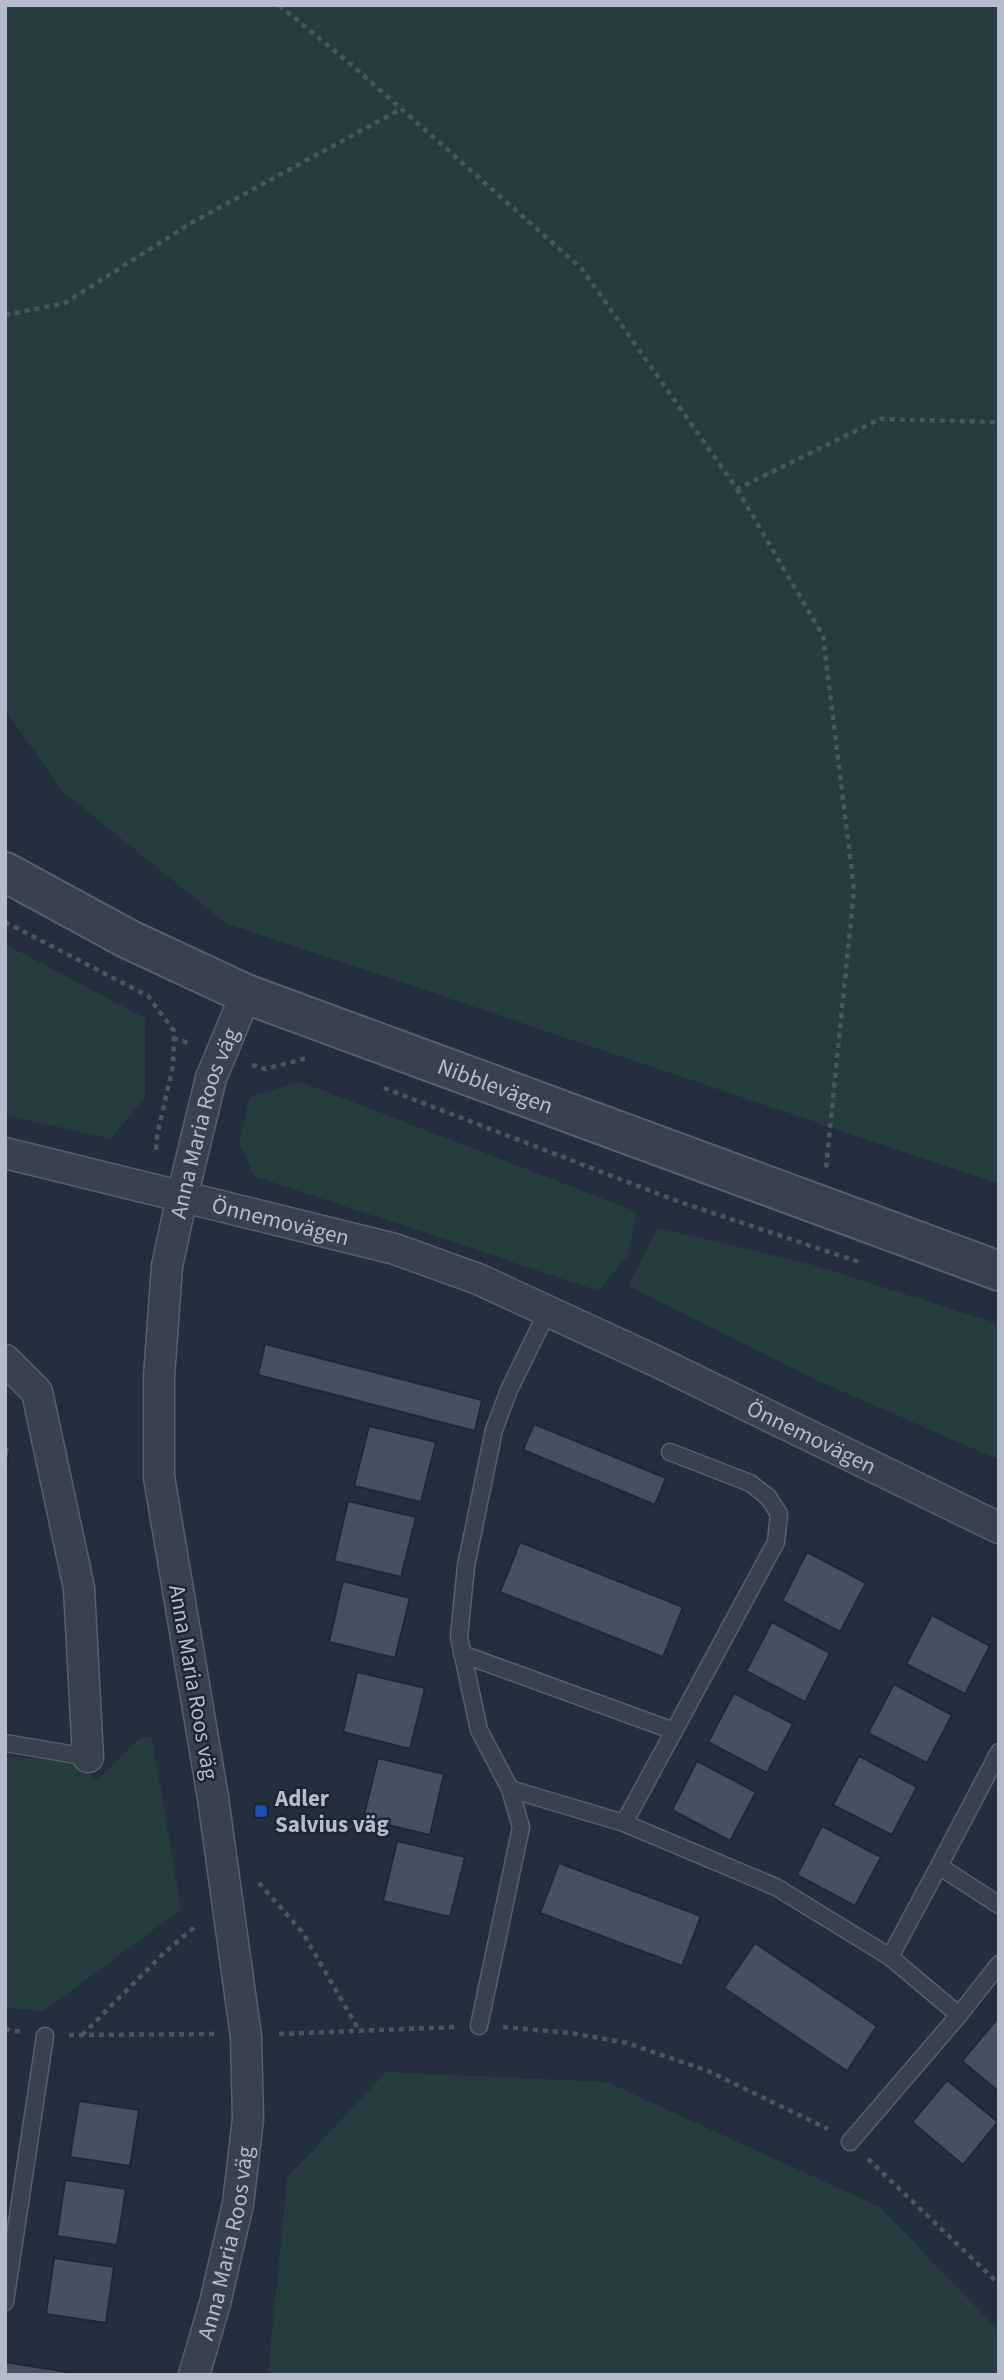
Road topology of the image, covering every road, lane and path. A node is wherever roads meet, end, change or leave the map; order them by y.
1 (279, 5) edge
2 (401, 109) junction
3 (5, 315) edge
4 (999, 422) edge
5 (737, 489) junction
6 (5, 872) edge
7 (5, 922) edge
8 (246, 994) junction
9 (320, 1063) dead end
10 (265, 1069) dead end
11 (383, 1087) dead end
12 (5, 1153) edge
13 (154, 1189) junction
14 (182, 1197) junction
15 (822, 1206) junction
16 (870, 1266) dead end
17 (999, 1271) edge
18 (548, 1310) junction
19 (5, 1360) edge
20 (670, 1452) dead end
21 (999, 1528) edge
22 (462, 1654) junction
23 (674, 1731) junction
24 (5, 1743) edge
25 (999, 1752) edge
26 (88, 1757) joint
27 (510, 1789) junction
28 (625, 1823) junction
29 (218, 1836) junction
30 (939, 1866) junction
31 (227, 1899) junction
32 (999, 1905) edge
33 (890, 1957) junction
34 (999, 1964) edge
35 (959, 2015) junction
36 (479, 2026) junction
37 (5, 2029) edge
38 (360, 2032) junction
39 (215, 2034) dead end
40 (278, 2034) dead end
41 (82, 2035) junction
42 (45, 2036) junction
43 (850, 2142) junction
44 (5, 2196) edge
45 (22, 2199) junction
46 (999, 2284) edge
47 (5, 2302) edge
48 (194, 2375) edge

1 - 2 path
2 - 3 path
2 - 5 path
4 - 5 path
5 - 15 path
6 - 8 street, Nibblevägen
7 - 13 path
8 - 14 street, Anna Maria Roos väg
8 - 15 street, Nibblevägen
9 - 10 path
11 - 16 path
12 - 13 street, Önnemovägen
13 - 14 street, Önnemovägen
14 - 18 street, Önnemovägen
14 - 29 street, Anna Maria Roos väg
15 - 17 street, Nibblevägen
18 - 21 street, Önnemovägen
18 - 22 lane
19 - 26 street
20 - 23 lane
22 - 23 lane
22 - 27 lane
23 - 28 lane
24 - 26 lane
25 - 30 lane
27 - 28 lane
27 - 36 lane
28 - 33 lane
29 - 31 street, Anna Maria Roos väg
29 - 38 path
30 - 32 lane
30 - 33 lane
31 - 41 path
31 - 48 street, Anna Maria Roos väg
33 - 35 lane
34 - 35 lane
35 - 43 lane
36 - 38 path
36 - 43 path
37 - 42 path
38 - 40 path
39 - 41 path
41 - 42 path
42 - 45 lane
43 - 46 path
44 - 45 lane
45 - 47 lane

